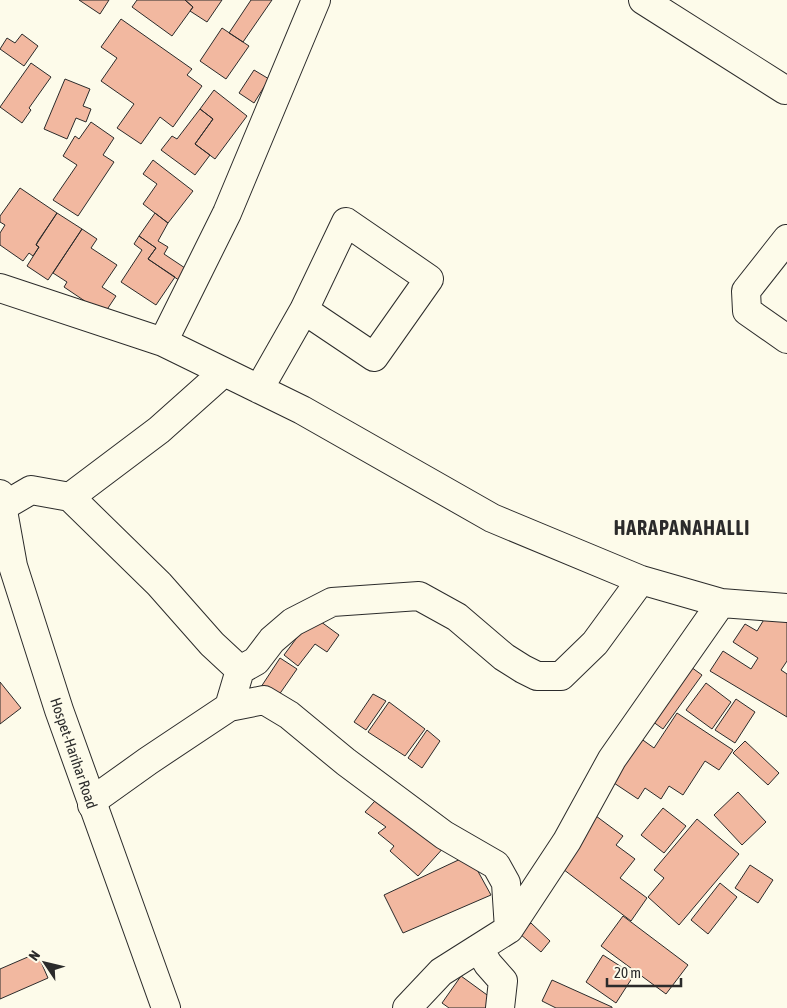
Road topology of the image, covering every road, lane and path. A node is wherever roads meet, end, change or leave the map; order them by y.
1 (643, 0) edge
2 (311, 2) edge
3 (786, 89) edge
4 (787, 239) edge
5 (0, 288) edge
6 (304, 310) junction
7 (787, 339) edge
8 (163, 342) junction
9 (224, 372) junction
10 (259, 390) junction
11 (70, 497) junction
12 (1, 500) edge
13 (642, 580) junction
14 (721, 603) junction
15 (786, 606) edge
16 (240, 670) junction
17 (229, 708) junction
18 (92, 805) junction
19 (509, 929) junction
20 (479, 950) junction
21 (166, 1008) edge
22 (407, 1008) edge
23 (500, 1008) edge

1 - 3 street
2 - 8 street
4 - 7 street
5 - 8 street
6 - 6 street
6 - 10 street
8 - 9 street
9 - 10 street
9 - 11 street
10 - 13 street
11 - 12 street
11 - 16 street
12 - 18 street, Hospet-Harihar Road
13 - 14 street
13 - 16 street
14 - 15 street
14 - 19 street
16 - 17 street
17 - 18 street
17 - 19 street
18 - 21 street, Hospet-Harihar Road
19 - 20 street
20 - 22 street
20 - 23 street

